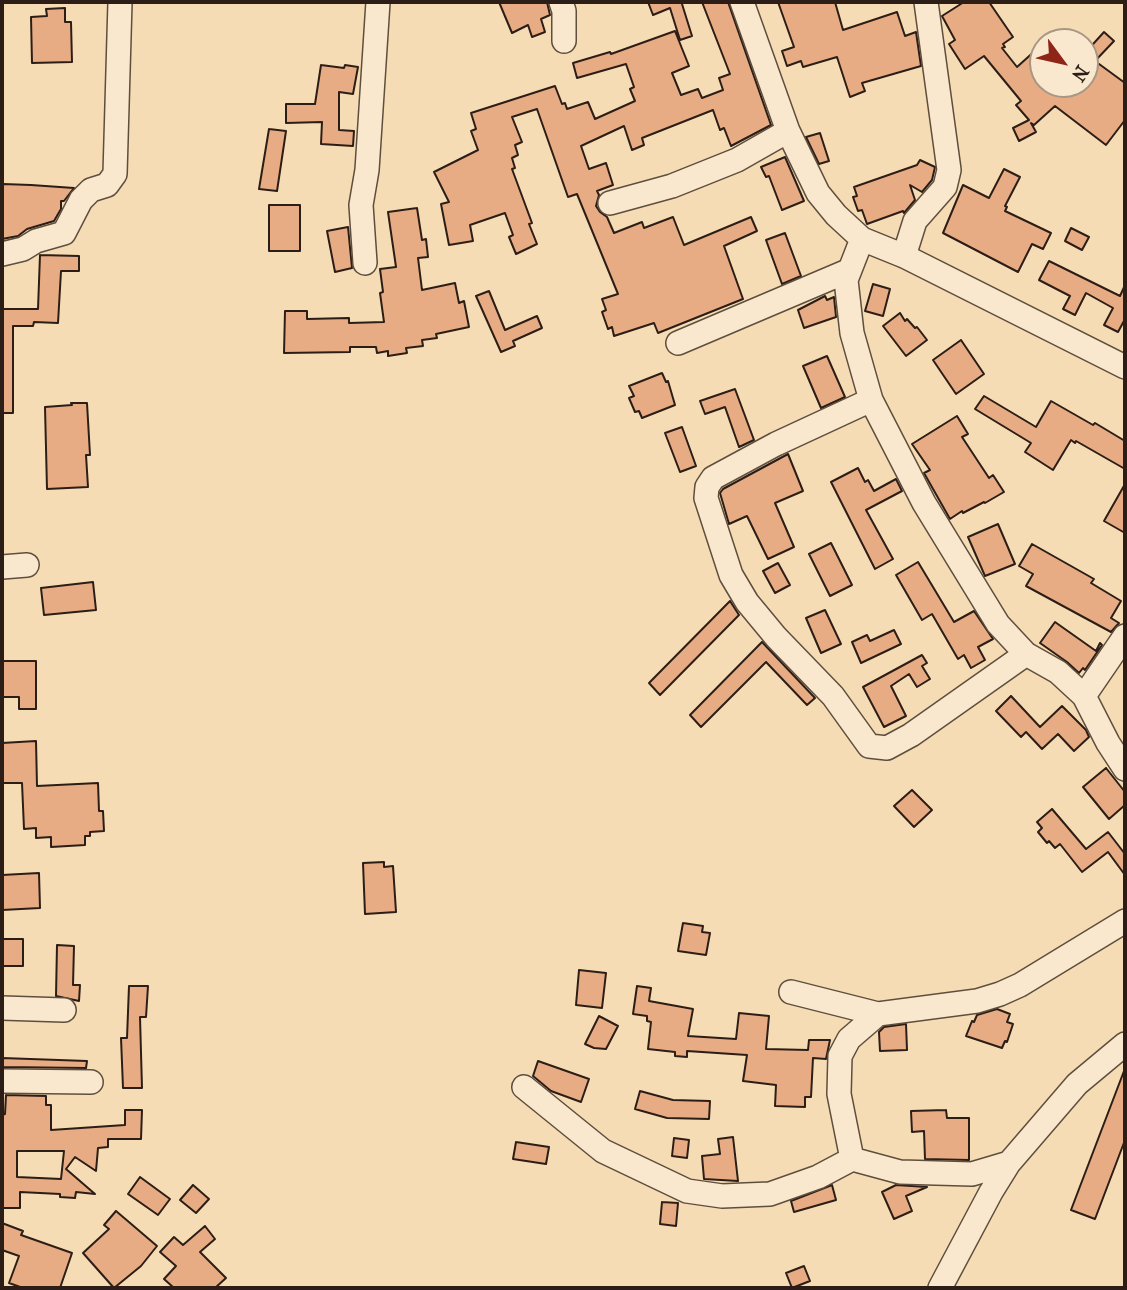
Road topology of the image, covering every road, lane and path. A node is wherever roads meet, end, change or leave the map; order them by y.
1 (120, 2) edge
2 (378, 2) edge
3 (561, 2) edge
4 (742, 2) edge
5 (926, 2) edge
6 (564, 41) dead end
7 (788, 131) junction
8 (610, 203) dead end
9 (862, 239) junction
10 (2, 254) edge
11 (904, 256) junction
12 (365, 264) dead end
13 (850, 270) junction
14 (678, 343) dead end
15 (1125, 367) edge
16 (871, 400) junction
17 (27, 565) dead end
18 (2, 567) edge
19 (1125, 636) edge
20 (1026, 654) junction
21 (1084, 696) junction
22 (1125, 769) edge
23 (1125, 921) edge
24 (791, 992) dead end
25 (2, 1008) edge
26 (64, 1010) dead end
27 (878, 1014) junction
28 (1125, 1044) edge
29 (2, 1081) edge
30 (91, 1082) dead end
31 (524, 1087) dead end
32 (852, 1159) junction
33 (1009, 1163) junction
34 (940, 1288) edge

1 - 10 street
2 - 12 street
3 - 6 street
4 - 7 street
5 - 11 street
7 - 8 street
7 - 9 street
9 - 11 street
9 - 13 street
11 - 15 street
13 - 14 street
13 - 16 street
16 - 20 street
16 - 20 street
17 - 18 street
19 - 21 street
20 - 21 street
21 - 22 street
23 - 27 street
24 - 27 street
25 - 26 street
27 - 32 street
28 - 33 street
29 - 30 street
31 - 32 street
32 - 33 street
33 - 34 street

